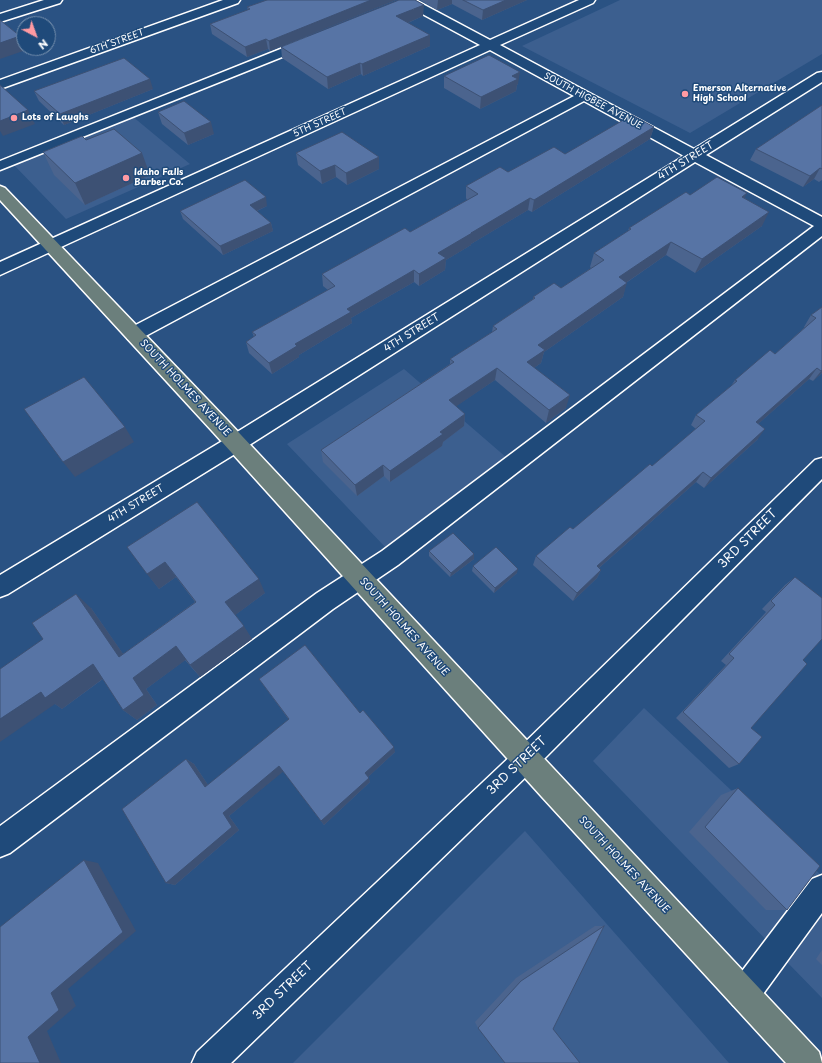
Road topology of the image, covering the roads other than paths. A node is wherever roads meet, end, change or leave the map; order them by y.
1 (56, 0) edge
2 (234, 0) edge
3 (409, 0) edge
4 (589, 0) edge
5 (394, 7) edge
6 (0, 18) edge
7 (320, 37) edge
8 (488, 46) junction
9 (822, 76) edge
10 (0, 85) edge
11 (584, 96) junction
12 (695, 156) junction
13 (0, 166) edge
14 (0, 192) edge
15 (822, 224) edge
16 (822, 228) edge
17 (50, 245) junction
18 (0, 269) edge
19 (134, 334) junction
20 (236, 443) junction
21 (822, 466) edge
22 (360, 578) junction
23 (0, 587) edge
24 (526, 759) junction
25 (0, 843) edge
26 (822, 889) edge
27 (744, 994) junction
28 (208, 1063) edge
29 (808, 1063) edge

1 - 6 street
2 - 10 street, 6TH STREET
3 - 5 street
3 - 8 street, SOUTH HIGBEE AVENUE
4 - 8 street, 5TH STREET
7 - 13 street
8 - 11 street, SOUTH HIGBEE AVENUE
8 - 17 street, 5TH STREET
9 - 12 street, 4TH STREET
11 - 12 street, SOUTH HIGBEE AVENUE
11 - 19 street
12 - 15 street, SOUTH HIGBEE AVENUE
12 - 20 street, 4TH STREET
14 - 17 main road, SOUTH HOLMES AVENUE
16 - 22 street
17 - 18 street, 5TH STREET
17 - 19 main road, SOUTH HOLMES AVENUE
19 - 20 main road, SOUTH HOLMES AVENUE
20 - 22 main road, SOUTH HOLMES AVENUE
20 - 23 street, 4TH STREET
21 - 24 street, 3RD STREET
22 - 24 main road, SOUTH HOLMES AVENUE
22 - 25 street
24 - 27 main road, SOUTH HOLMES AVENUE
24 - 28 street, 3RD STREET
26 - 27 street
27 - 29 main road, SOUTH HOLMES AVENUE

